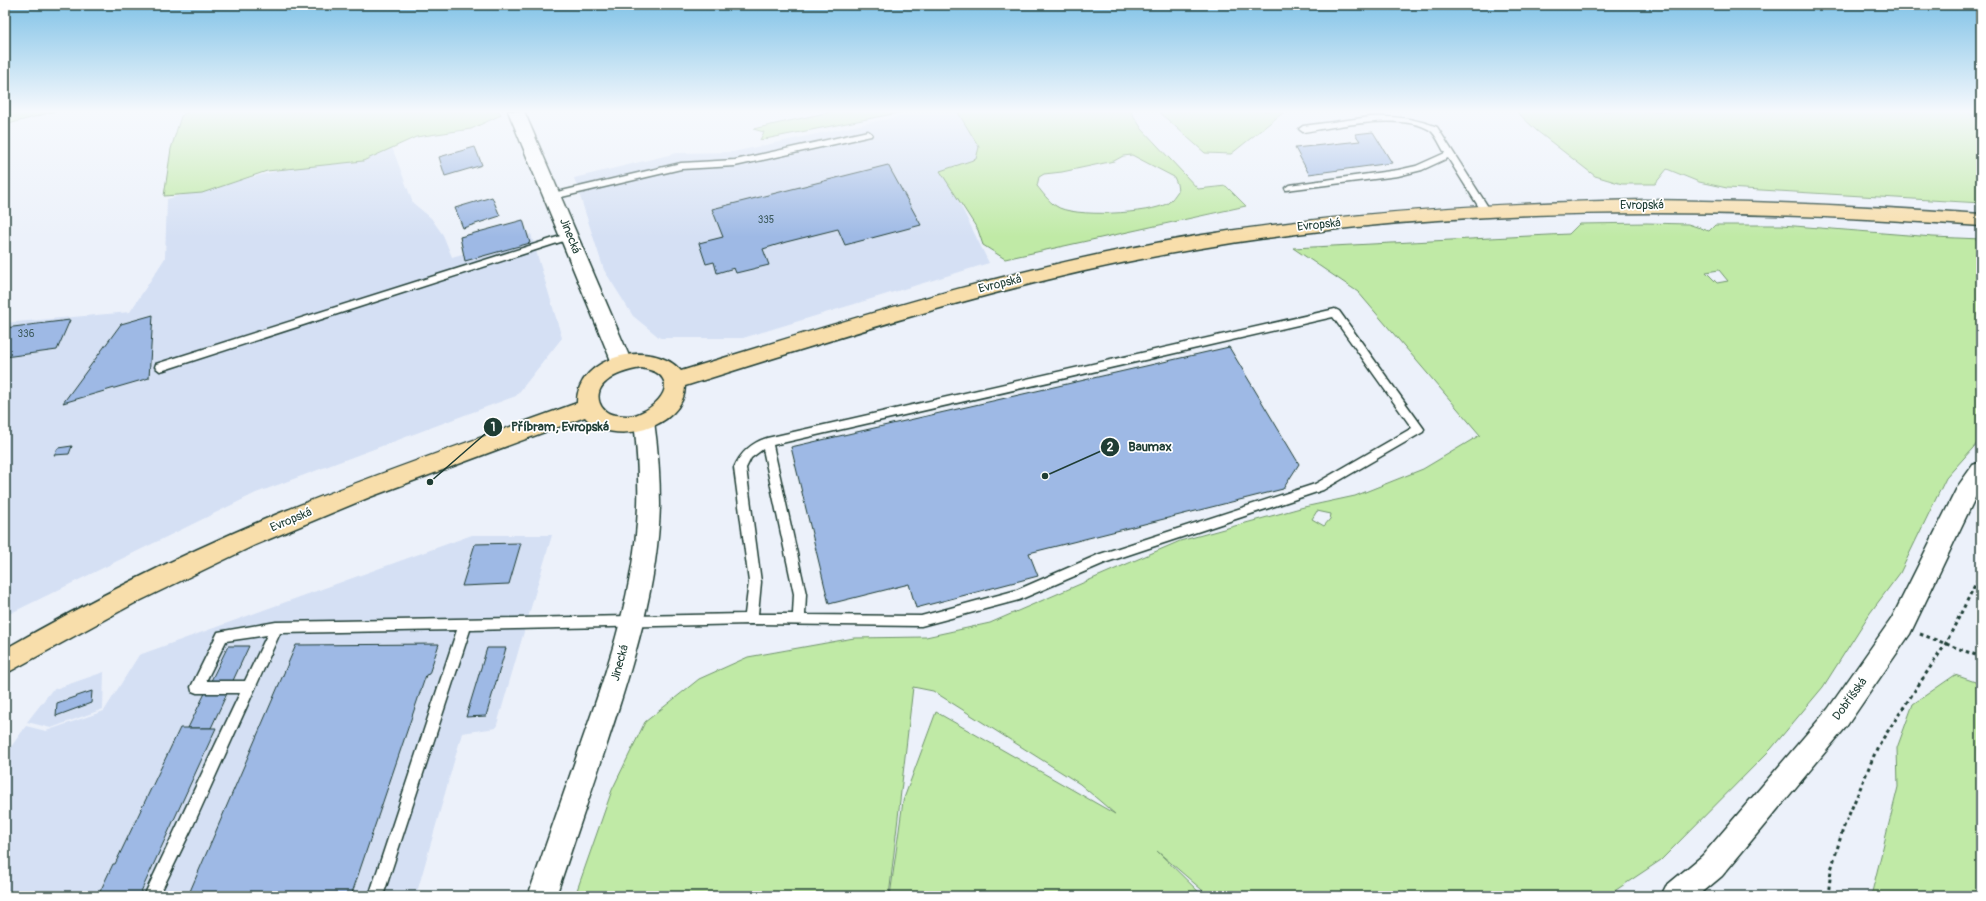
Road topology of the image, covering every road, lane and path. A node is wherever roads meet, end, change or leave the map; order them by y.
1 (535, 153) edge
2 (781, 153) edge
3 (1450, 154) joint
4 (1290, 188) dead end
5 (554, 196) junction
6 (1485, 210) junction
7 (1981, 220) edge
8 (570, 236) junction
9 (622, 363) junction
10 (160, 367) dead end
11 (675, 381) junction
12 (589, 407) junction
13 (644, 421) junction
14 (767, 442) junction
15 (1981, 471) edge
16 (1981, 573) edge
17 (751, 620) junction
18 (799, 620) junction
19 (631, 622) junction
20 (464, 626) junction
21 (1901, 626) junction
22 (276, 628) junction
23 (1945, 645) junction
24 (1981, 657) edge
25 (5, 662) edge
26 (249, 686) junction
27 (152, 896) edge
28 (376, 896) edge
29 (542, 896) edge
30 (1676, 896) edge
31 (1828, 896) edge

1 - 5 street, Jinecká
2 - 5 lane
3 - 4 lane
3 - 6 lane
5 - 8 street, Jinecká
6 - 7 main road, Evropská
6 - 11 main road, Evropská
8 - 9 street, Jinecká
8 - 10 lane
9 - 11 main road
9 - 12 main road
11 - 13 main road
12 - 13 main road
12 - 25 main road, Evropská
13 - 19 street, Jinecká
14 - 17 lane
14 - 18 lane
14 - 18 lane
15 - 21 street, Dobříšská
16 - 23 path
17 - 18 lane
17 - 19 lane
19 - 20 lane
19 - 29 street, Jinecká
20 - 22 lane
20 - 28 lane
21 - 23 path
21 - 30 street, Dobříšská
22 - 26 lane
22 - 26 lane
23 - 24 path
23 - 31 path
26 - 27 lane

